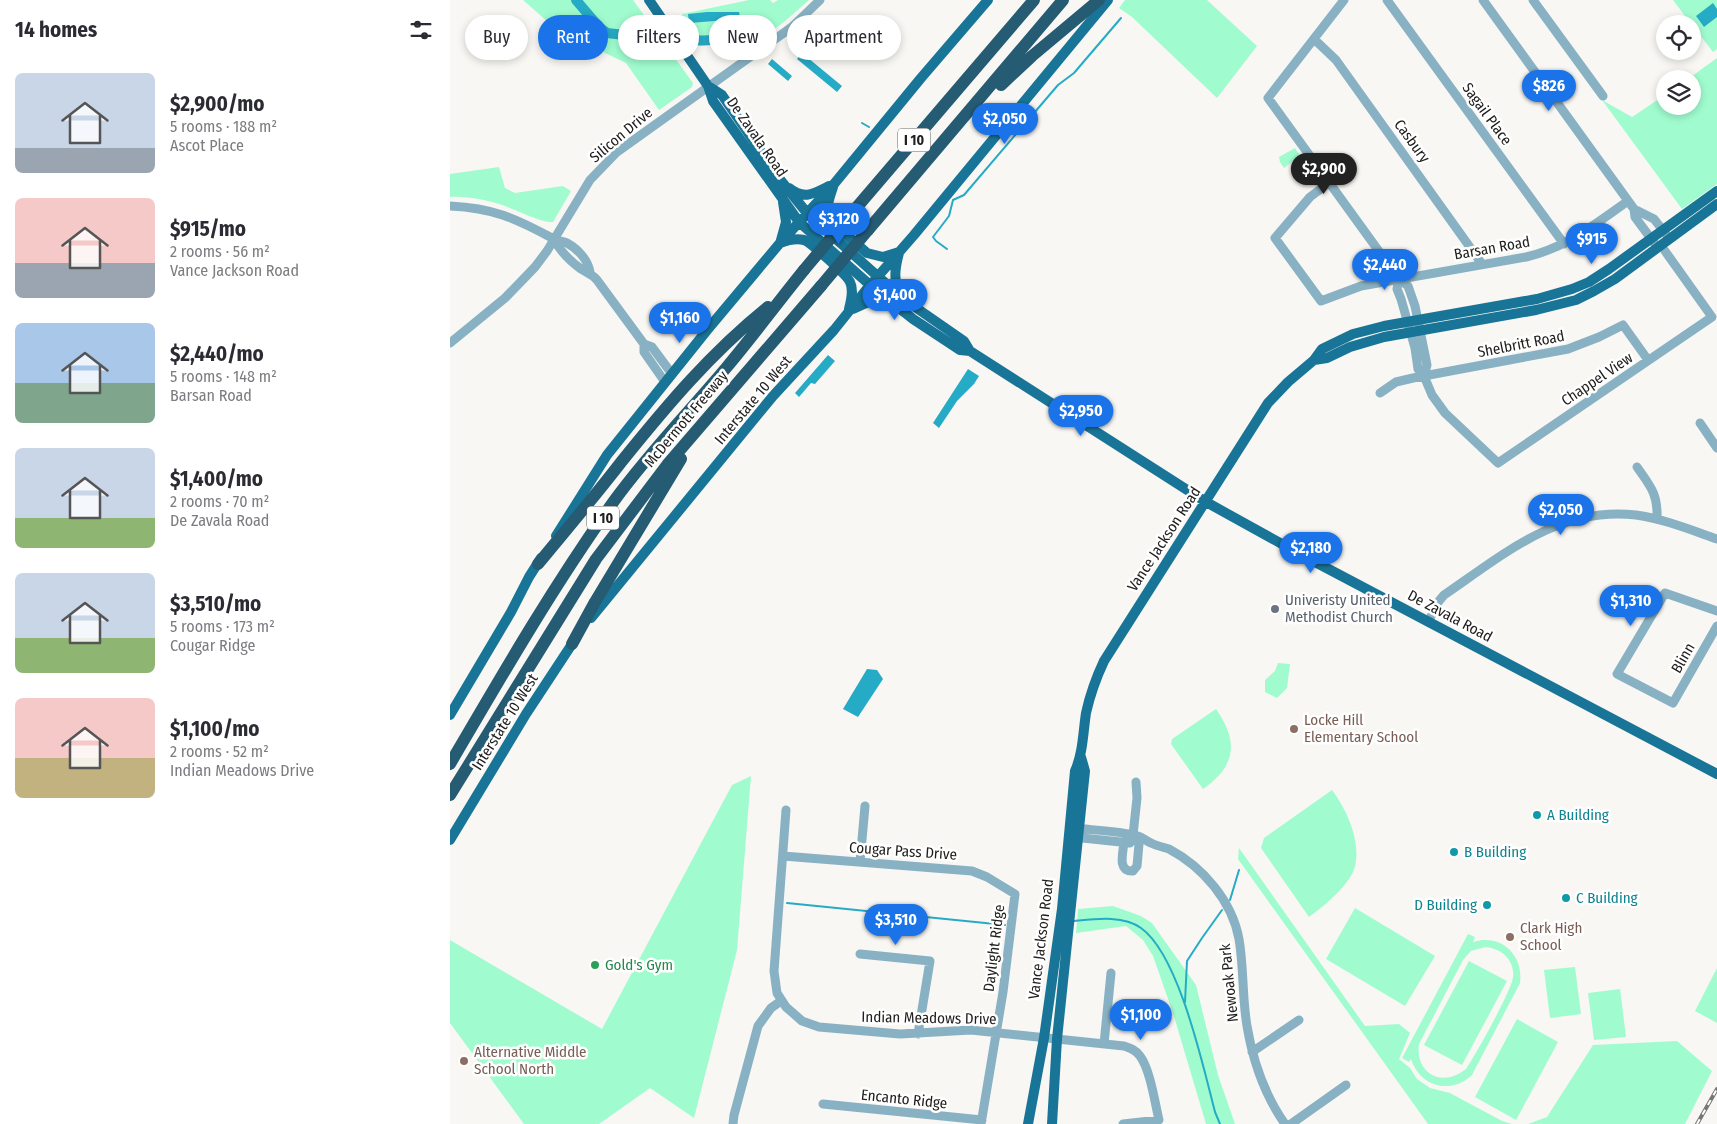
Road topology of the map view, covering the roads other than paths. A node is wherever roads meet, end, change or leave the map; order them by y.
1 (648, 0) edge
2 (820, 0) edge
3 (988, 0) edge
4 (1027, 0) edge
5 (1034, 0) edge
6 (1064, 0) edge
7 (1099, 0) edge
8 (1108, 0) edge
9 (1344, 0) edge
10 (1387, 0) edge
11 (1483, 0) edge
12 (1533, 0) edge
13 (1314, 39) junction
14 (976, 67) junction
15 (708, 86) junction
16 (1603, 96) dead end
17 (782, 182) junction
18 (1330, 182) junction
19 (834, 184) junction
20 (903, 188) junction
21 (1717, 191) edge
22 (782, 199) junction
23 (1717, 204) edge
24 (1631, 205) junction
25 (450, 206) edge
26 (808, 213) junction
27 (1647, 216) junction
28 (799, 222) junction
29 (1640, 224) junction
30 (1666, 234) junction
31 (554, 239) junction
32 (780, 243) junction
33 (1564, 244) junction
34 (1657, 245) junction
35 (900, 251) junction
36 (1482, 264) junction
37 (878, 276) junction
38 (1399, 279) junction
39 (870, 285) junction
40 (785, 292) junction
41 (1411, 295) junction
42 (902, 298) junction
43 (1401, 299) junction
44 (892, 303) junction
45 (848, 312) junction
46 (1413, 321) junction
47 (1415, 332) junction
48 (450, 343) edge
49 (970, 351) junction
50 (1314, 360) junction
51 (1648, 360) junction
52 (1424, 376) junction
53 (668, 378) junction
54 (1380, 393) dead end
55 (711, 412) junction
56 (1700, 423) dead end
57 (1717, 448) edge
58 (1637, 467) dead end
59 (1206, 502) junction
60 (1568, 509) dead end
61 (1657, 519) junction
62 (1571, 520) junction
63 (1717, 539) edge
64 (538, 564) junction
65 (1717, 611) edge
66 (1428, 622) junction
67 (1717, 626) edge
68 (572, 644) junction
69 (450, 715) edge
70 (450, 764) edge
71 (1717, 774) edge
72 (1136, 782) dead end
73 (450, 795) edge
74 (865, 806) dead end
75 (786, 810) dead end
76 (1073, 833) junction
77 (1133, 835) junction
78 (450, 840) edge
79 (1124, 842) junction
80 (1149, 843) junction
81 (1139, 844) junction
82 (783, 856) junction
83 (860, 862) junction
84 (1015, 894) joint
85 (860, 954) dead end
86 (1111, 973) dead end
87 (781, 1001) junction
88 (1299, 1020) dead end
89 (996, 1033) junction
90 (918, 1034) junction
91 (1044, 1038) junction
92 (1057, 1039) junction
93 (1104, 1044) junction
94 (1252, 1052) junction
95 (1346, 1085) dead end
96 (823, 1104) dead end
97 (982, 1122) edge
98 (733, 1124) edge
99 (1028, 1124) edge
100 (1052, 1124) edge
101 (1123, 1124) edge
102 (1285, 1124) edge
103 (1291, 1124) edge

1 - 15 main road, De Zavala Road
2 - 15 street, Silicon Drive
3 - 19 main road
4 - 14 highway
5 - 14 highway, McDermott Freeway / I 10
6 - 20 highway, McDermott Freeway / I 10
7 - 20 highway
8 - 35 main road, Interstate 10 West
9 - 13 street
10 - 33 street, Sagail Place
11 - 24 street
12 - 16 street
13 - 18 street
13 - 36 street, Casbury
14 - 40 highway, McDermott Freeway / I 10, bridge
15 - 17 main road, De Zavala Road
15 - 22 main road, De Zavala Road
15 - 31 street, Silicon Drive
17 - 19 main road
17 - 26 main road, De Zavala Road
18 - 38 street
18 - 38 street, Barsan Road
19 - 26 main road
19 - 35 main road
20 - 55 highway, McDermott Freeway / I 10, bridge
21 - 30 main road, Vance Jackson Road
22 - 28 main road, De Zavala Road
22 - 32 main road
23 - 30 main road, Vance Jackson Road
24 - 27 street
24 - 29 street
24 - 33 street, Barsan Road
25 - 31 street
26 - 28 main road
26 - 37 main road, De Zavala Road
27 - 29 street
27 - 30 street
28 - 32 main road
28 - 39 main road, De Zavala Road
29 - 34 street
30 - 34 main road, Vance Jackson Road
31 - 48 street, Silicon Drive
31 - 53 street
32 - 45 main road
32 - 53 main road
33 - 36 street, Barsan Road
34 - 46 main road, Vance Jackson Road
34 - 47 main road, Vance Jackson Road
34 - 51 street, Chappel View
35 - 37 main road, Interstate 10 West
35 - 42 main road
36 - 38 street, Barsan Road
37 - 39 main road, Interstate 10 West
37 - 42 main road, De Zavala Road
38 - 41 street
38 - 43 street
39 - 44 main road, De Zavala Road
39 - 45 main road, Interstate 10 West
40 - 64 highway
40 - 70 highway, McDermott Freeway / I 10
41 - 43 street
41 - 46 street
42 - 49 main road, De Zavala Road
43 - 46 street
44 - 45 main road
44 - 49 main road, De Zavala Road
45 - 68 main road, Interstate 10 West
46 - 47 street
46 - 50 main road, Vance Jackson Road
47 - 50 main road, Vance Jackson Road
47 - 52 street
49 - 59 main road, De Zavala Road
50 - 59 main road, Vance Jackson Road
51 - 52 street, Shelbritt Road
51 - 52 street, Chappel View
52 - 54 street, Shelbritt Road
53 - 64 main road
55 - 68 highway
55 - 73 highway, McDermott Freeway / I 10
56 - 57 street
58 - 61 street
59 - 66 main road, De Zavala Road
59 - 76 main road, Vance Jackson Road
60 - 62 street
61 - 62 street
61 - 63 street
62 - 66 street
64 - 69 main road
65 - 67 street, Blinn
66 - 71 main road, De Zavala Road
68 - 78 main road, Interstate 10 West
72 - 77 street
74 - 83 street
75 - 82 street, Indian Meadows Drive
76 - 77 street, Newoak Park
76 - 79 street, Newoak Park
76 - 91 main road, Vance Jackson Road
76 - 92 main road, Vance Jackson Road
77 - 79 street
77 - 80 street, Newoak Park
77 - 81 street
79 - 81 street, Newoak Park
79 - 81 street
80 - 81 street, Newoak Park
80 - 94 street, Newoak Park
82 - 83 street, Cougar Pass Drive
82 - 87 street, Indian Meadows Drive
83 - 84 street, Cougar Pass Drive
84 - 89 street, Daylight Ridge
85 - 90 street
86 - 93 street
87 - 90 street, Indian Meadows Drive
87 - 98 street
88 - 94 street
89 - 90 street, Indian Meadows Drive
89 - 91 street, Indian Meadows Drive
89 - 97 street, Daylight Ridge
91 - 92 street, Indian Meadows Drive
91 - 99 main road, Vance Jackson Road
92 - 93 street, Indian Meadows Drive
92 - 100 main road, Vance Jackson Road
93 - 101 street, Indian Meadows Drive
94 - 102 street, Newoak Park
95 - 103 street
96 - 97 street, Encanto Ridge

